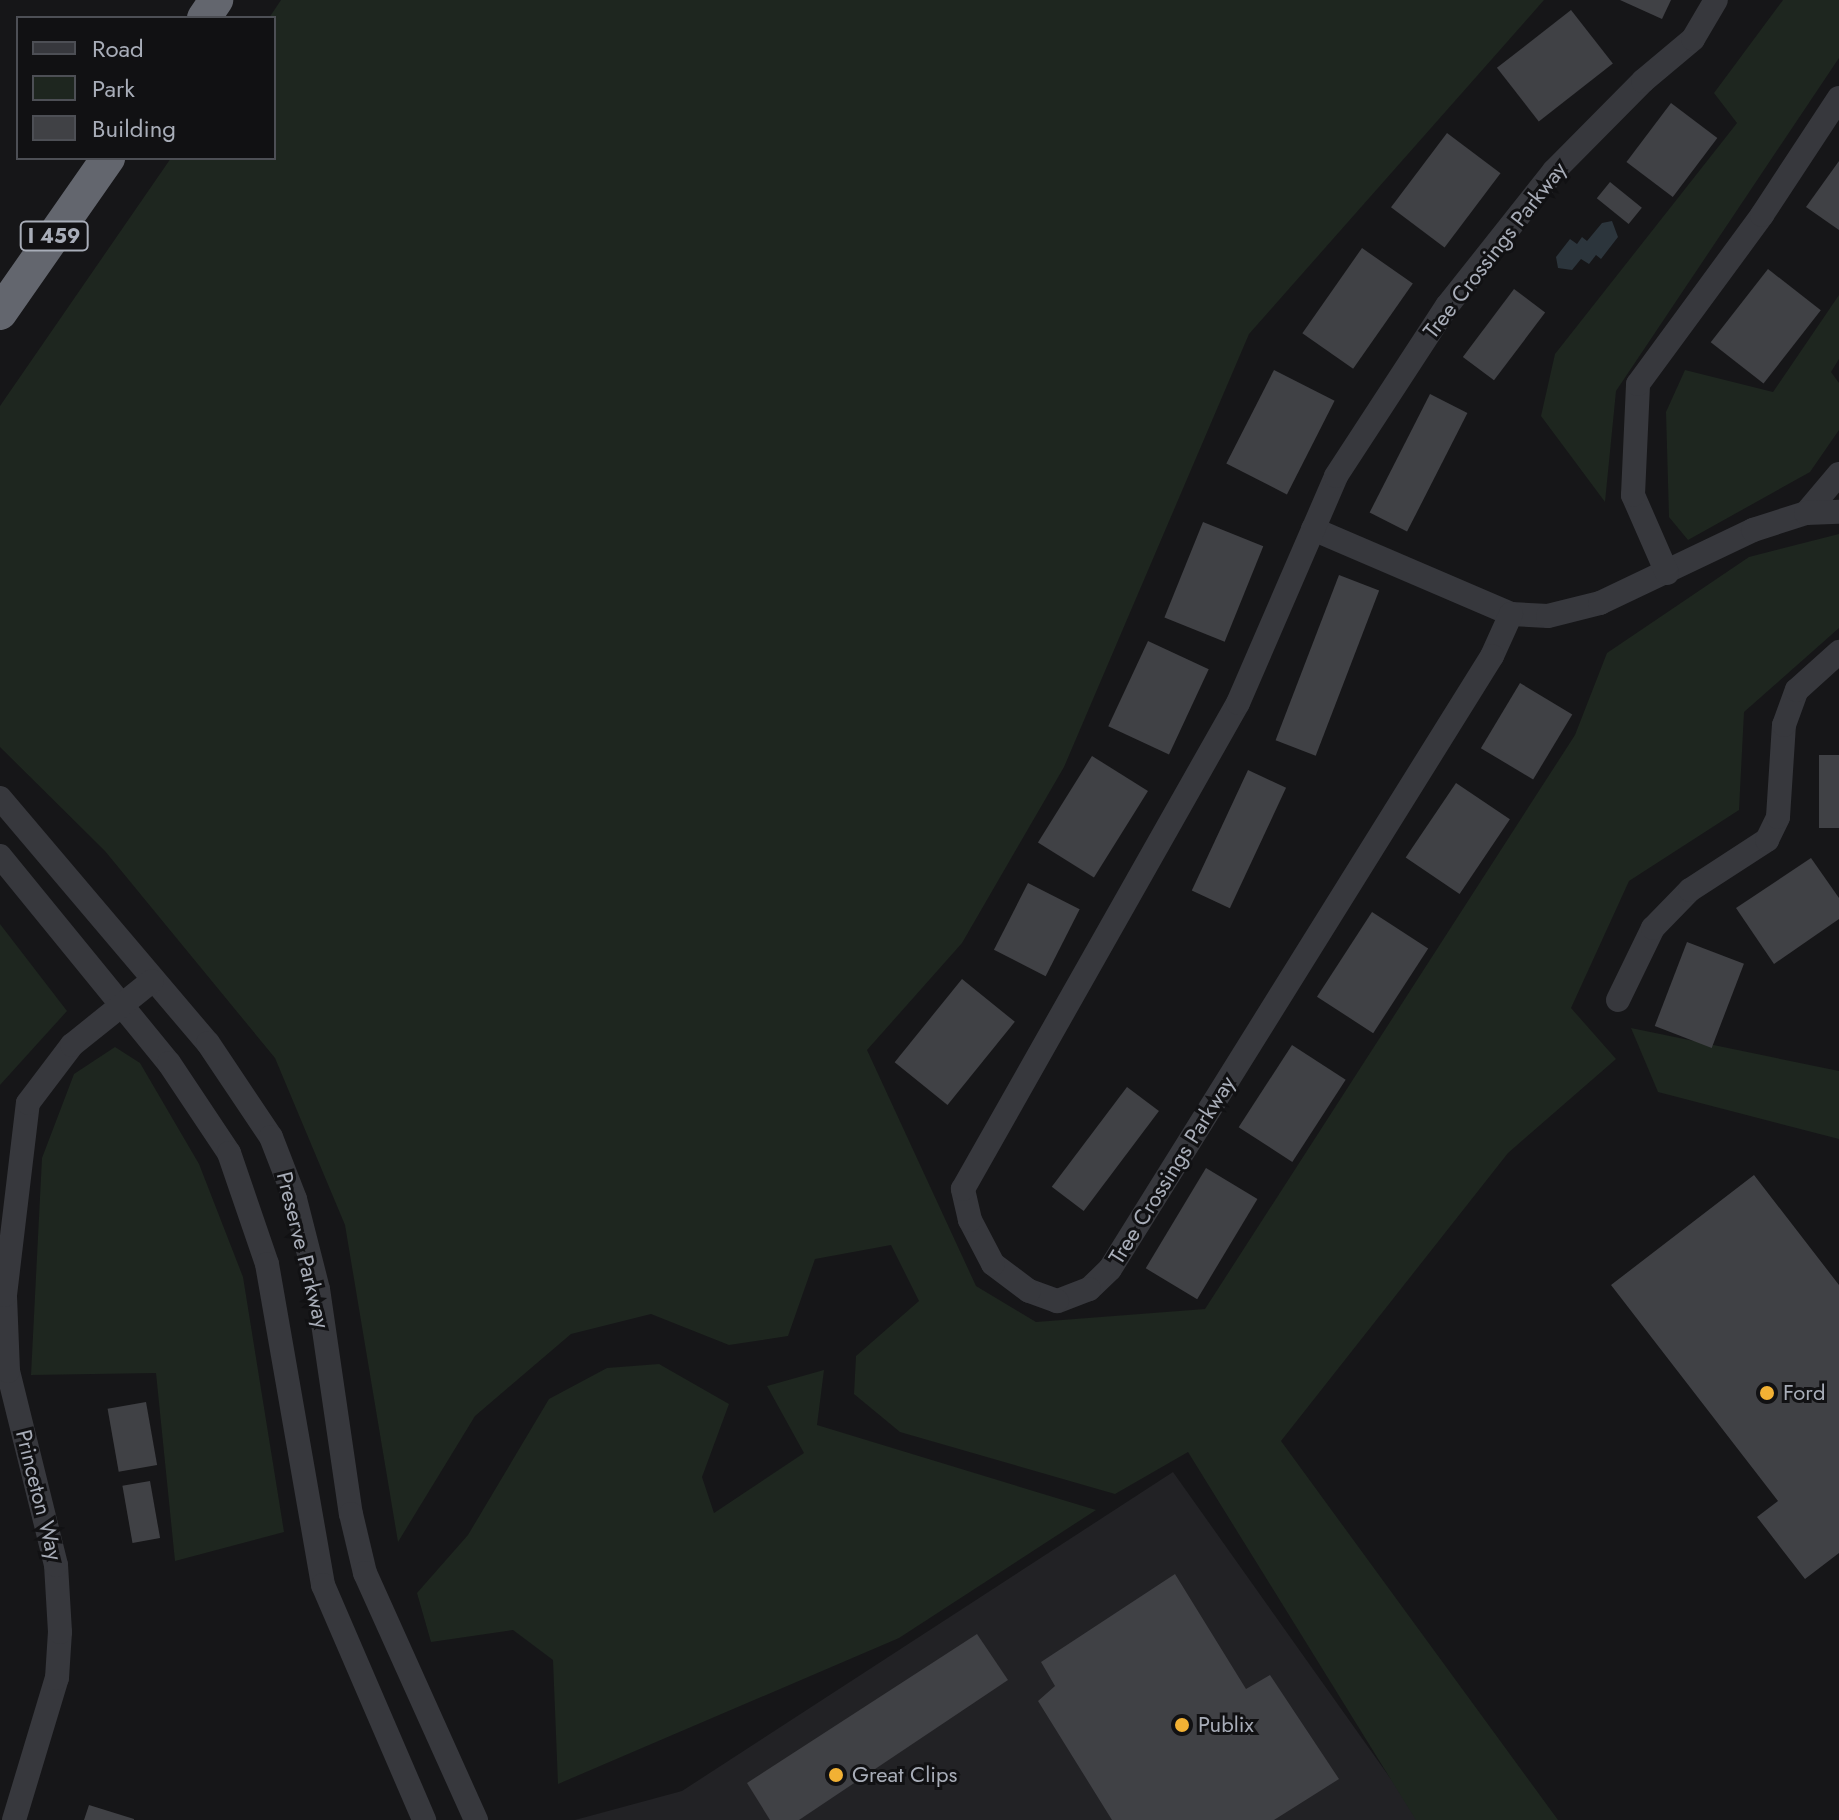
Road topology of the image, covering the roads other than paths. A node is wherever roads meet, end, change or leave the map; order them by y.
1 (1716, 0) edge
2 (1839, 98) edge
3 (107, 160) edge
4 (0, 313) edge
5 (1839, 474) edge
6 (1839, 512) edge
7 (1806, 513) junction
8 (1313, 529) junction
9 (1667, 573) junction
10 (1511, 614) junction
11 (1839, 652) edge
12 (0, 798) edge
13 (0, 856) edge
14 (152, 981) junction
15 (1618, 1000) dead end
16 (121, 1005) junction
17 (14, 1820) edge
18 (424, 1820) edge
19 (476, 1820) edge

1 - 8 street, Tree Crossings Parkway
2 - 9 street
3 - 4 highway, I 459
5 - 7 street
6 - 7 street
7 - 9 street
8 - 10 street
8 - 10 street, Tree Crossings Parkway
9 - 10 street
11 - 15 street
12 - 14 street, Preserve Parkway
13 - 16 street, Preserve Parkway
14 - 16 street, Princeton Way
14 - 19 street, Preserve Parkway
16 - 17 street, Princeton Way
16 - 18 street, Preserve Parkway

